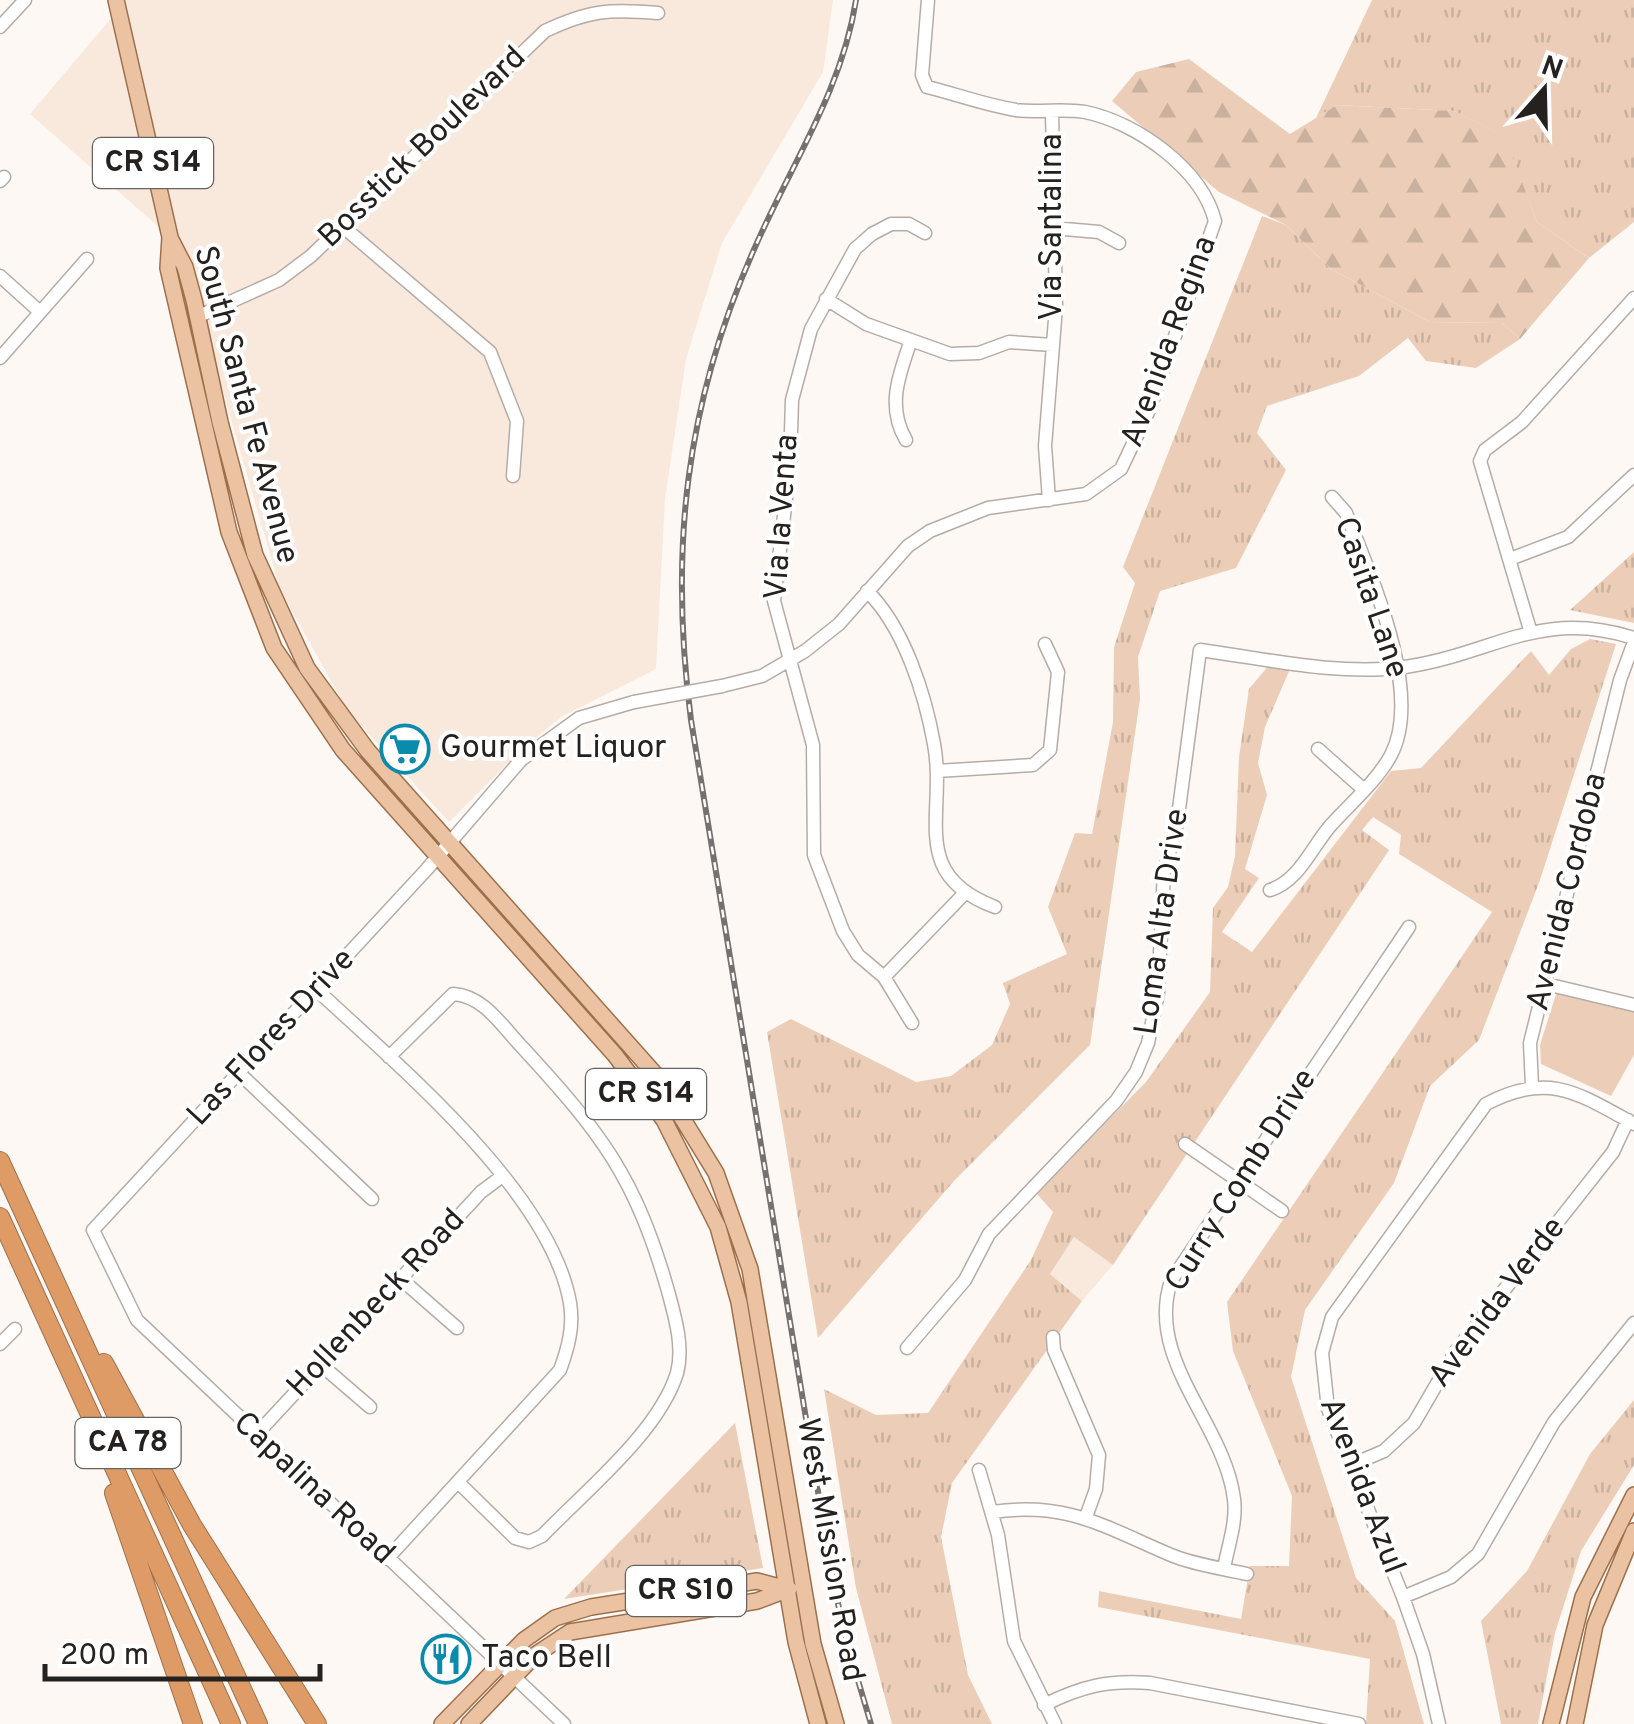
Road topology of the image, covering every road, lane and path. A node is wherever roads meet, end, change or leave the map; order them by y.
1 (24, 0) edge
2 (116, 0) edge
3 (928, 0) edge
4 (658, 13) dead end
5 (0, 27) edge
6 (1052, 111) junction
7 (341, 225) junction
8 (1054, 228) junction
9 (925, 233) dead end
10 (170, 237) junction
11 (1119, 243) dead end
12 (87, 259) dead end
13 (0, 276) edge
14 (1634, 298) edge
15 (826, 299) junction
16 (40, 312) junction
17 (197, 317) junction
18 (910, 343) junction
19 (1052, 344) junction
20 (0, 358) edge
21 (906, 440) dead end
22 (513, 476) dead end
23 (1634, 476) edge
24 (1332, 497) dead end
25 (1049, 500) junction
26 (1510, 560) junction
27 (867, 591) junction
28 (1532, 633) junction
29 (1634, 640) edge
30 (1045, 644) dead end
31 (790, 661) junction
32 (1398, 667) junction
33 (722, 686) joint
34 (1318, 748) dead end
35 (937, 770) junction
36 (1363, 789) junction
37 (450, 844) junction
38 (438, 858) junction
39 (1270, 890) dead end
40 (963, 895) junction
41 (995, 907) dead end
42 (1409, 926) dead end
43 (884, 977) junction
44 (1546, 984) junction
45 (317, 990) junction
46 (1634, 1004) edge
47 (912, 1022) dead end
48 (389, 1057) junction
49 (238, 1072) junction
50 (1532, 1086) junction
51 (1631, 1122) edge
52 (1185, 1144) dead end
53 (0, 1160) edge
54 (501, 1177) junction
55 (1237, 1180) junction
56 (372, 1198) dead end
57 (1282, 1211) dead end
58 (0, 1217) edge
59 (92, 1230) joint
60 (41, 1248) junction
61 (401, 1279) junction
62 (1634, 1323) edge
63 (458, 1328) dead end
64 (15, 1329) dead end
65 (1053, 1337) dead end
66 (0, 1344) edge
67 (906, 1348) dead end
68 (320, 1364) junction
69 (771, 1385) joint
70 (753, 1386) joint
71 (370, 1407) dead end
72 (256, 1436) junction
73 (112, 1462) junction
74 (1351, 1465) junction
75 (979, 1470) dead end
76 (460, 1484) junction
77 (1634, 1495) edge
78 (992, 1512) junction
79 (1086, 1517) junction
80 (1634, 1530) edge
81 (387, 1560) junction
82 (1224, 1568) junction
83 (1247, 1574) dead end
84 (795, 1588) junction
85 (1404, 1597) junction
86 (500, 1664) junction
87 (513, 1677) junction
88 (1044, 1705) junction
89 (1291, 1717) edge
90 (1356, 1722) edge
91 (193, 1724) edge
92 (231, 1724) edge
93 (258, 1724) edge
94 (317, 1724) edge
95 (442, 1724) edge
96 (469, 1724) edge
97 (564, 1724) edge
98 (818, 1724) edge
99 (836, 1724) edge
100 (1054, 1724) edge
101 (1439, 1724) edge
102 (1551, 1724) edge
103 (1575, 1724) edge

1 - 5 street
2 - 10 main road, South Santa Fe Avenue / CR S14
3 - 6 street, Via Santalina
4 - 7 street, Bosstick Boulevard
6 - 8 street, Via Santalina
6 - 25 street, Avenida Regina
7 - 17 street, Bosstick Boulevard
7 - 22 street
8 - 11 street
8 - 19 street, Via Santalina
9 - 15 street, Via la Venta
10 - 17 main road, South Santa Fe Avenue / CR S14
10 - 38 main road, South Santa Fe Avenue / CR S14
12 - 16 street
13 - 16 street
14 - 26 street
15 - 18 street
15 - 31 street, Via la Venta
16 - 20 street
17 - 37 main road, South Santa Fe Avenue / CR S14
18 - 19 street
18 - 21 street
19 - 25 street, Via Santalina
23 - 26 street
24 - 32 street, Casita Lane
25 - 27 street, Avenida Regina
26 - 28 street
27 - 31 street, Avenida Regina
27 - 35 street
28 - 29 street
28 - 32 street
29 - 44 street, Avenida Cordoba
30 - 35 street
31 - 33 street, Avenida Regina
31 - 43 street, Via la Venta
32 - 36 street, Casita Lane
32 - 67 street, Loma Alta Drive
33 - 37 street, Las Flores Drive, bridge
34 - 36 street
35 - 40 street
36 - 39 street, Casita Lane
37 - 38 street, Las Flores Drive
37 - 69 main road, South Santa Fe Avenue / CR S14
38 - 45 street, Las Flores Drive
38 - 70 main road, South Santa Fe Avenue / CR S14
40 - 41 street
40 - 43 street
42 - 55 street, Curry Comb Drive
43 - 47 street, Via la Venta
44 - 46 street
44 - 50 street, Avenida Cordoba
45 - 48 street
45 - 49 street, Las Flores Drive
48 - 54 street
48 - 76 street
49 - 56 street
49 - 59 street, Las Flores Drive
50 - 51 street
50 - 74 street, Avenida Azul
51 - 74 street, Avenida Verde
52 - 55 street
53 - 60 highway, CA 78
54 - 61 street, Hollenbeck Road
54 - 76 street
55 - 57 street
55 - 82 street, Curry Comb Drive
58 - 73 highway, CA 78
59 - 72 street, Capalina Road
60 - 93 highway, CA 78
60 - 94 highway
61 - 63 street
61 - 68 street, Hollenbeck Road
62 - 85 street
64 - 66 street
65 - 79 street
68 - 71 street
68 - 72 street, Hollenbeck Road
69 - 84 main road, West Mission Road / CR S14
70 - 84 main road, West Mission Road / CR S14
72 - 81 street, Capalina Road
73 - 91 highway
73 - 92 highway, CA 78
74 - 85 street, Avenida Azul
75 - 78 street
76 - 81 street
77 - 102 main road
78 - 79 street
78 - 88 street
79 - 82 street
80 - 103 main road
81 - 86 street, Capalina Road
82 - 83 street
84 - 86 main road, CR S10
84 - 87 main road, CR S10
84 - 98 main road, West Mission Road / CR S14
84 - 99 main road, West Mission Road / CR S14
85 - 101 street, Avenida Azul
86 - 87 street, Capalina Road
86 - 95 main road, CR S10
87 - 96 main road, CR S10
87 - 97 street, Capalina Road
88 - 89 street
88 - 100 street
89 - 90 street

